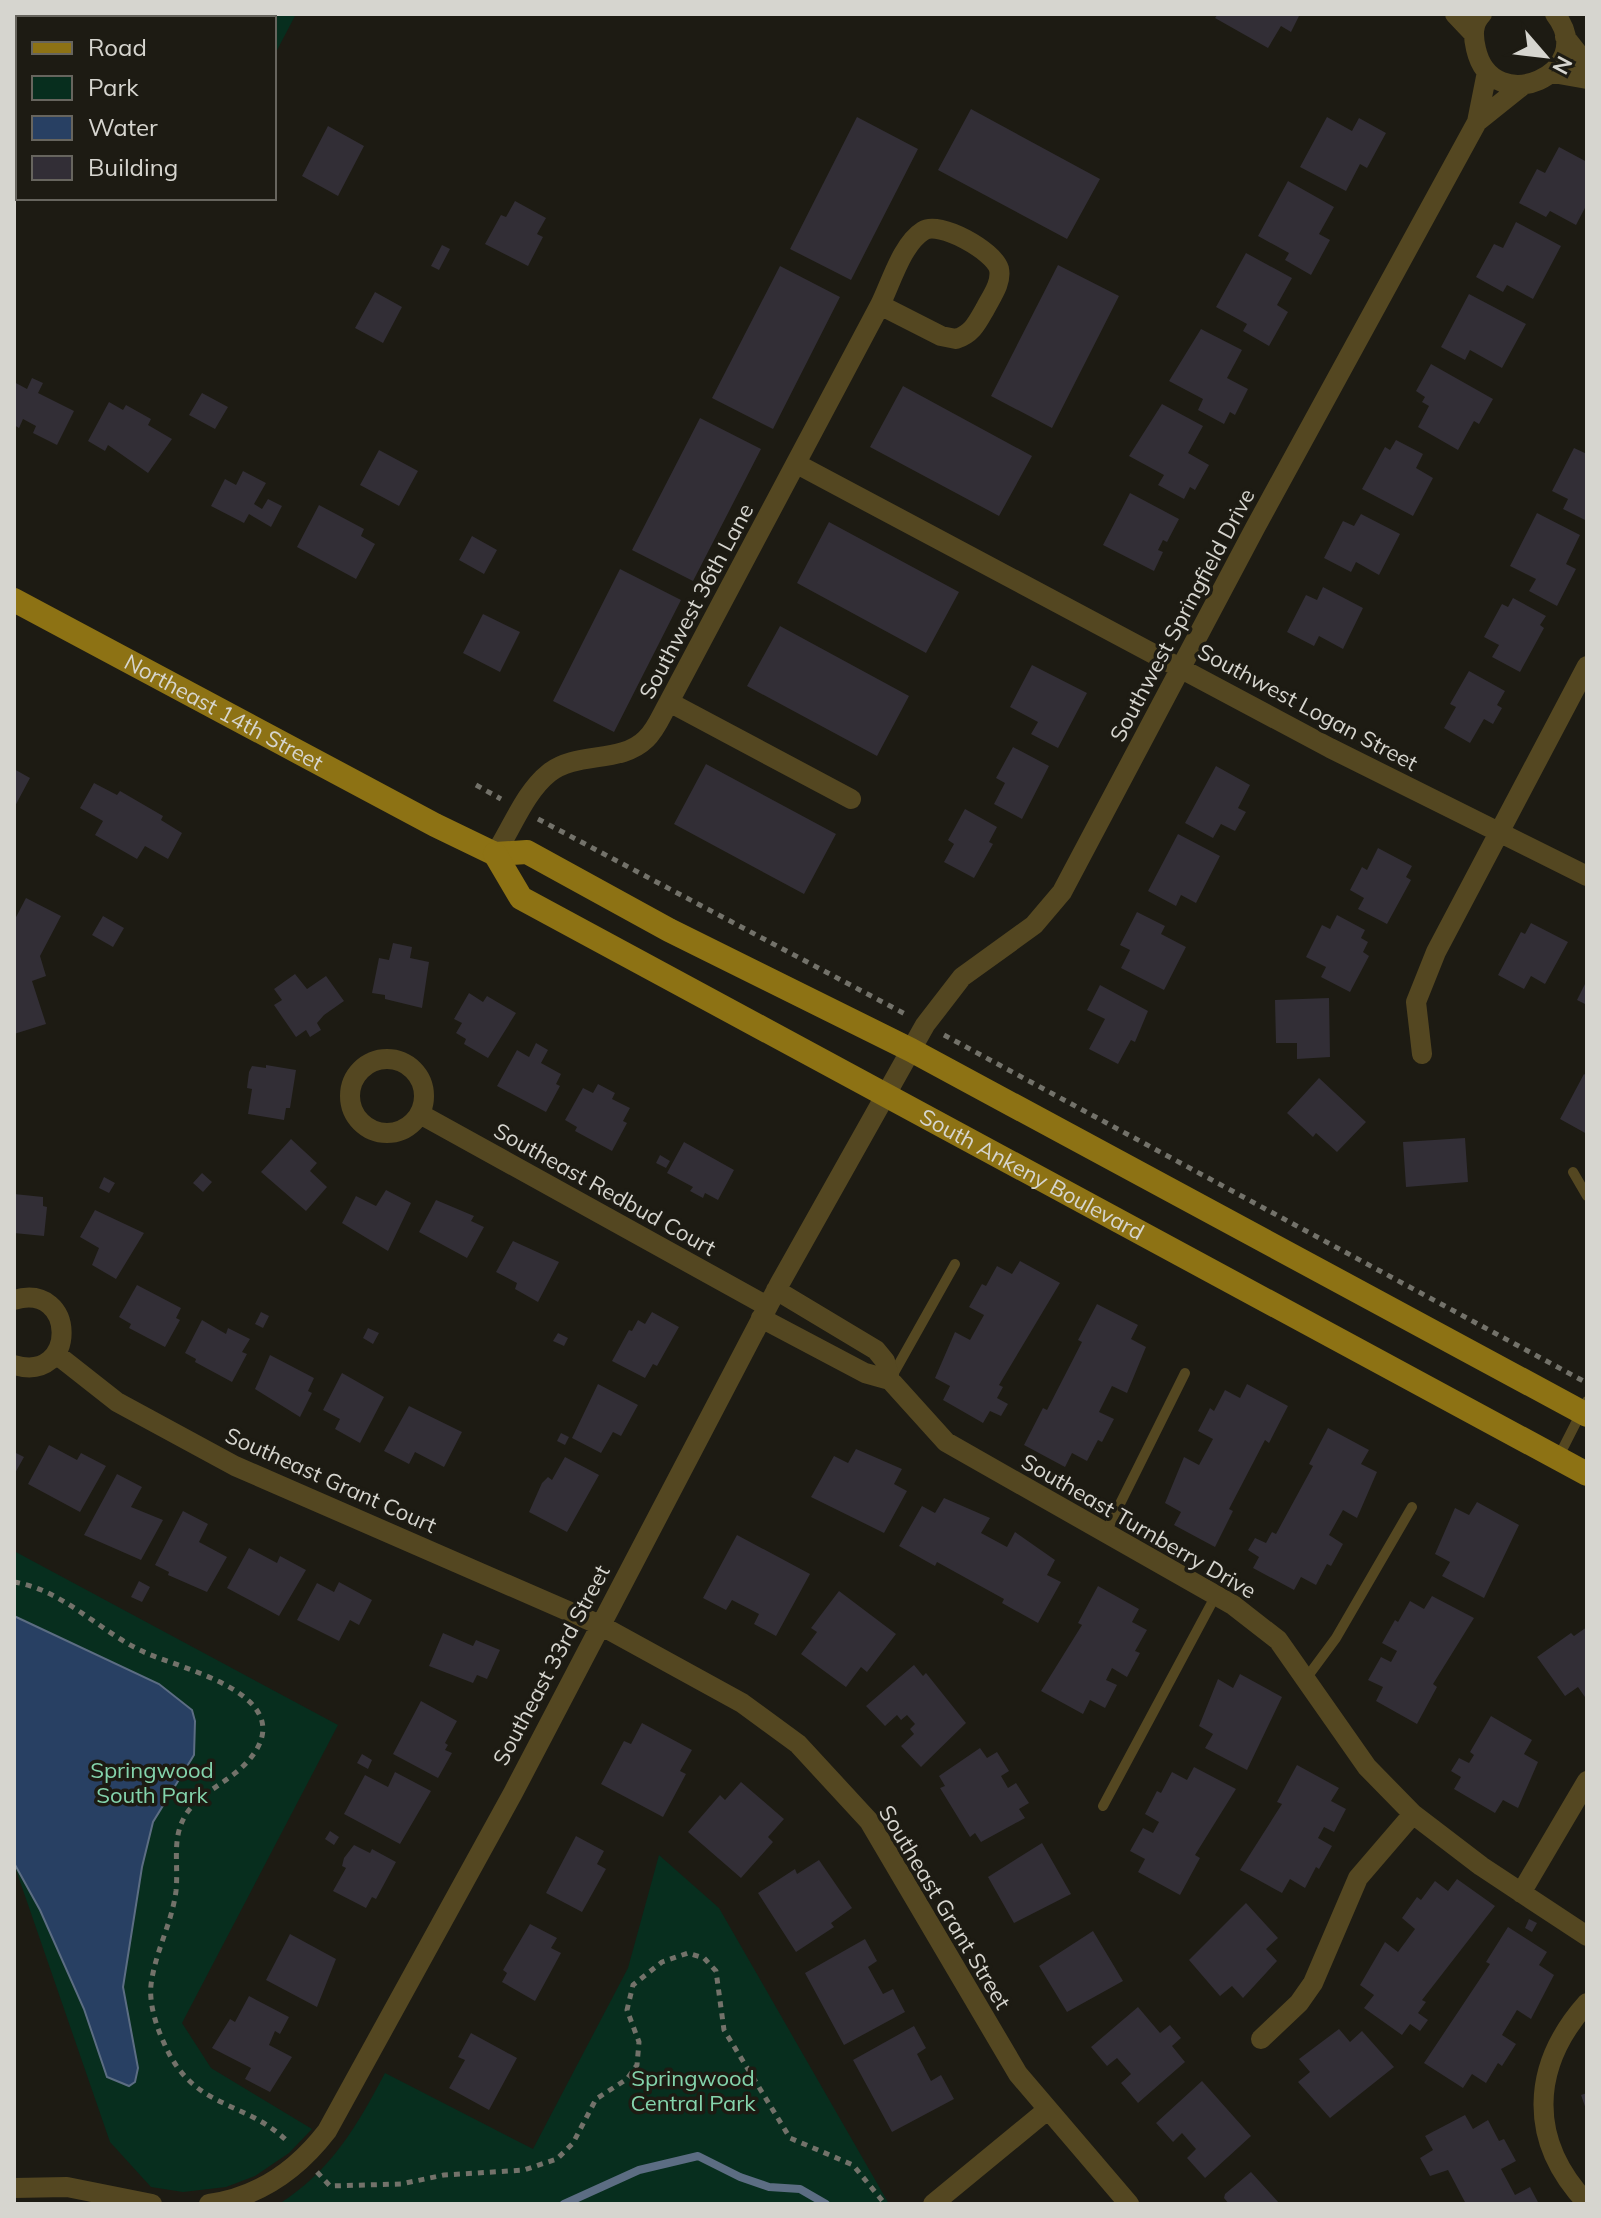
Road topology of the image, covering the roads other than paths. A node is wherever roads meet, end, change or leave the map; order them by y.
1 (1455, 14) edge
2 (1482, 14) edge
3 (1560, 21) edge
4 (1473, 33) junction
5 (1587, 65) edge
6 (1487, 72) junction
7 (1553, 73) junction
8 (1587, 79) edge
9 (1522, 86) junction
10 (1477, 122) junction
11 (880, 305) junction
12 (797, 464) junction
13 (14, 600) edge
14 (1587, 666) edge
15 (1182, 668) junction
16 (669, 702) junction
17 (851, 799) dead end
18 (1498, 833) junction
19 (495, 854) junction
20 (1587, 876) edge
21 (911, 1050) junction
22 (1422, 1054) dead end
23 (885, 1094) junction
24 (420, 1114) dead end
25 (1573, 1172) dead end
26 (1587, 1196) edge
27 (955, 1264) dead end
28 (14, 1300) edge
29 (768, 1305) junction
30 (56, 1354) junction
31 (14, 1365) edge
32 (1185, 1373) dead end
33 (890, 1380) junction
34 (1585, 1409) edge
35 (1558, 1458) junction
36 (1587, 1474) edge
37 (1412, 1507) dead end
38 (1106, 1532) junction
39 (1216, 1595) junction
40 (600, 1625) junction
41 (1305, 1680) junction
42 (1587, 1781) edge
43 (1103, 1806) dead end
44 (1413, 1814) junction
45 (1521, 1893) junction
46 (1587, 1936) edge
47 (1587, 2003) edge
48 (1261, 2039) dead end
49 (1046, 2111) junction
50 (14, 2188) edge
51 (1587, 2203) edge
52 (152, 2204) edge
53 (209, 2204) edge
54 (933, 2204) edge
55 (1129, 2204) edge

1 - 4 street
2 - 4 street
3 - 5 street
3 - 7 street
4 - 6 street
6 - 9 street
6 - 10 street
7 - 8 street
7 - 9 street
9 - 10 street
10 - 15 street, Southwest Springfield Drive
11 - 11 street, Southwest 36th Lane
11 - 12 street, Southwest 36th Lane
12 - 15 street, Southwest Logan Street
12 - 16 street, Southwest 36th Lane
13 - 19 main road, Northeast 14th Street
14 - 18 street
15 - 18 street, Southwest Logan Street
15 - 21 street, Southwest Springfield Drive
16 - 17 street
16 - 19 street, Southwest 36th Lane
18 - 20 street, Southwest Logan Street
18 - 22 street
19 - 21 main road
19 - 23 main road, South Ankeny Boulevard
21 - 23 street, Southwest Springfield Drive
21 - 34 main road
23 - 29 street, Southeast 33rd Street
23 - 35 main road, South Ankeny Boulevard
24 - 29 street, Southeast Redbud Court
25 - 26 lane
27 - 33 lane
28 - 30 street
29 - 33 street, Southeast Turnberry Drive
29 - 33 street, Southeast Turnberry Drive
29 - 40 street, Southeast 33rd Street
30 - 31 street
30 - 40 street, Southeast Grant Court
32 - 38 lane
33 - 38 street, Southeast Turnberry Drive
34 - 35 lane
35 - 36 main road, South Ankeny Boulevard
37 - 41 lane
38 - 39 street, Southeast Turnberry Drive
39 - 41 street, Southeast Turnberry Drive
39 - 43 lane
40 - 49 street, Southeast Grant Street
40 - 53 street, Southeast 33rd Street
41 - 44 street, Southeast Turnberry Drive
42 - 45 street
44 - 45 street, Southeast Turnberry Drive
44 - 48 street
45 - 46 street, Southeast Turnberry Drive
47 - 51 street
49 - 54 street
49 - 55 street, Southeast Grant Street
50 - 52 street

